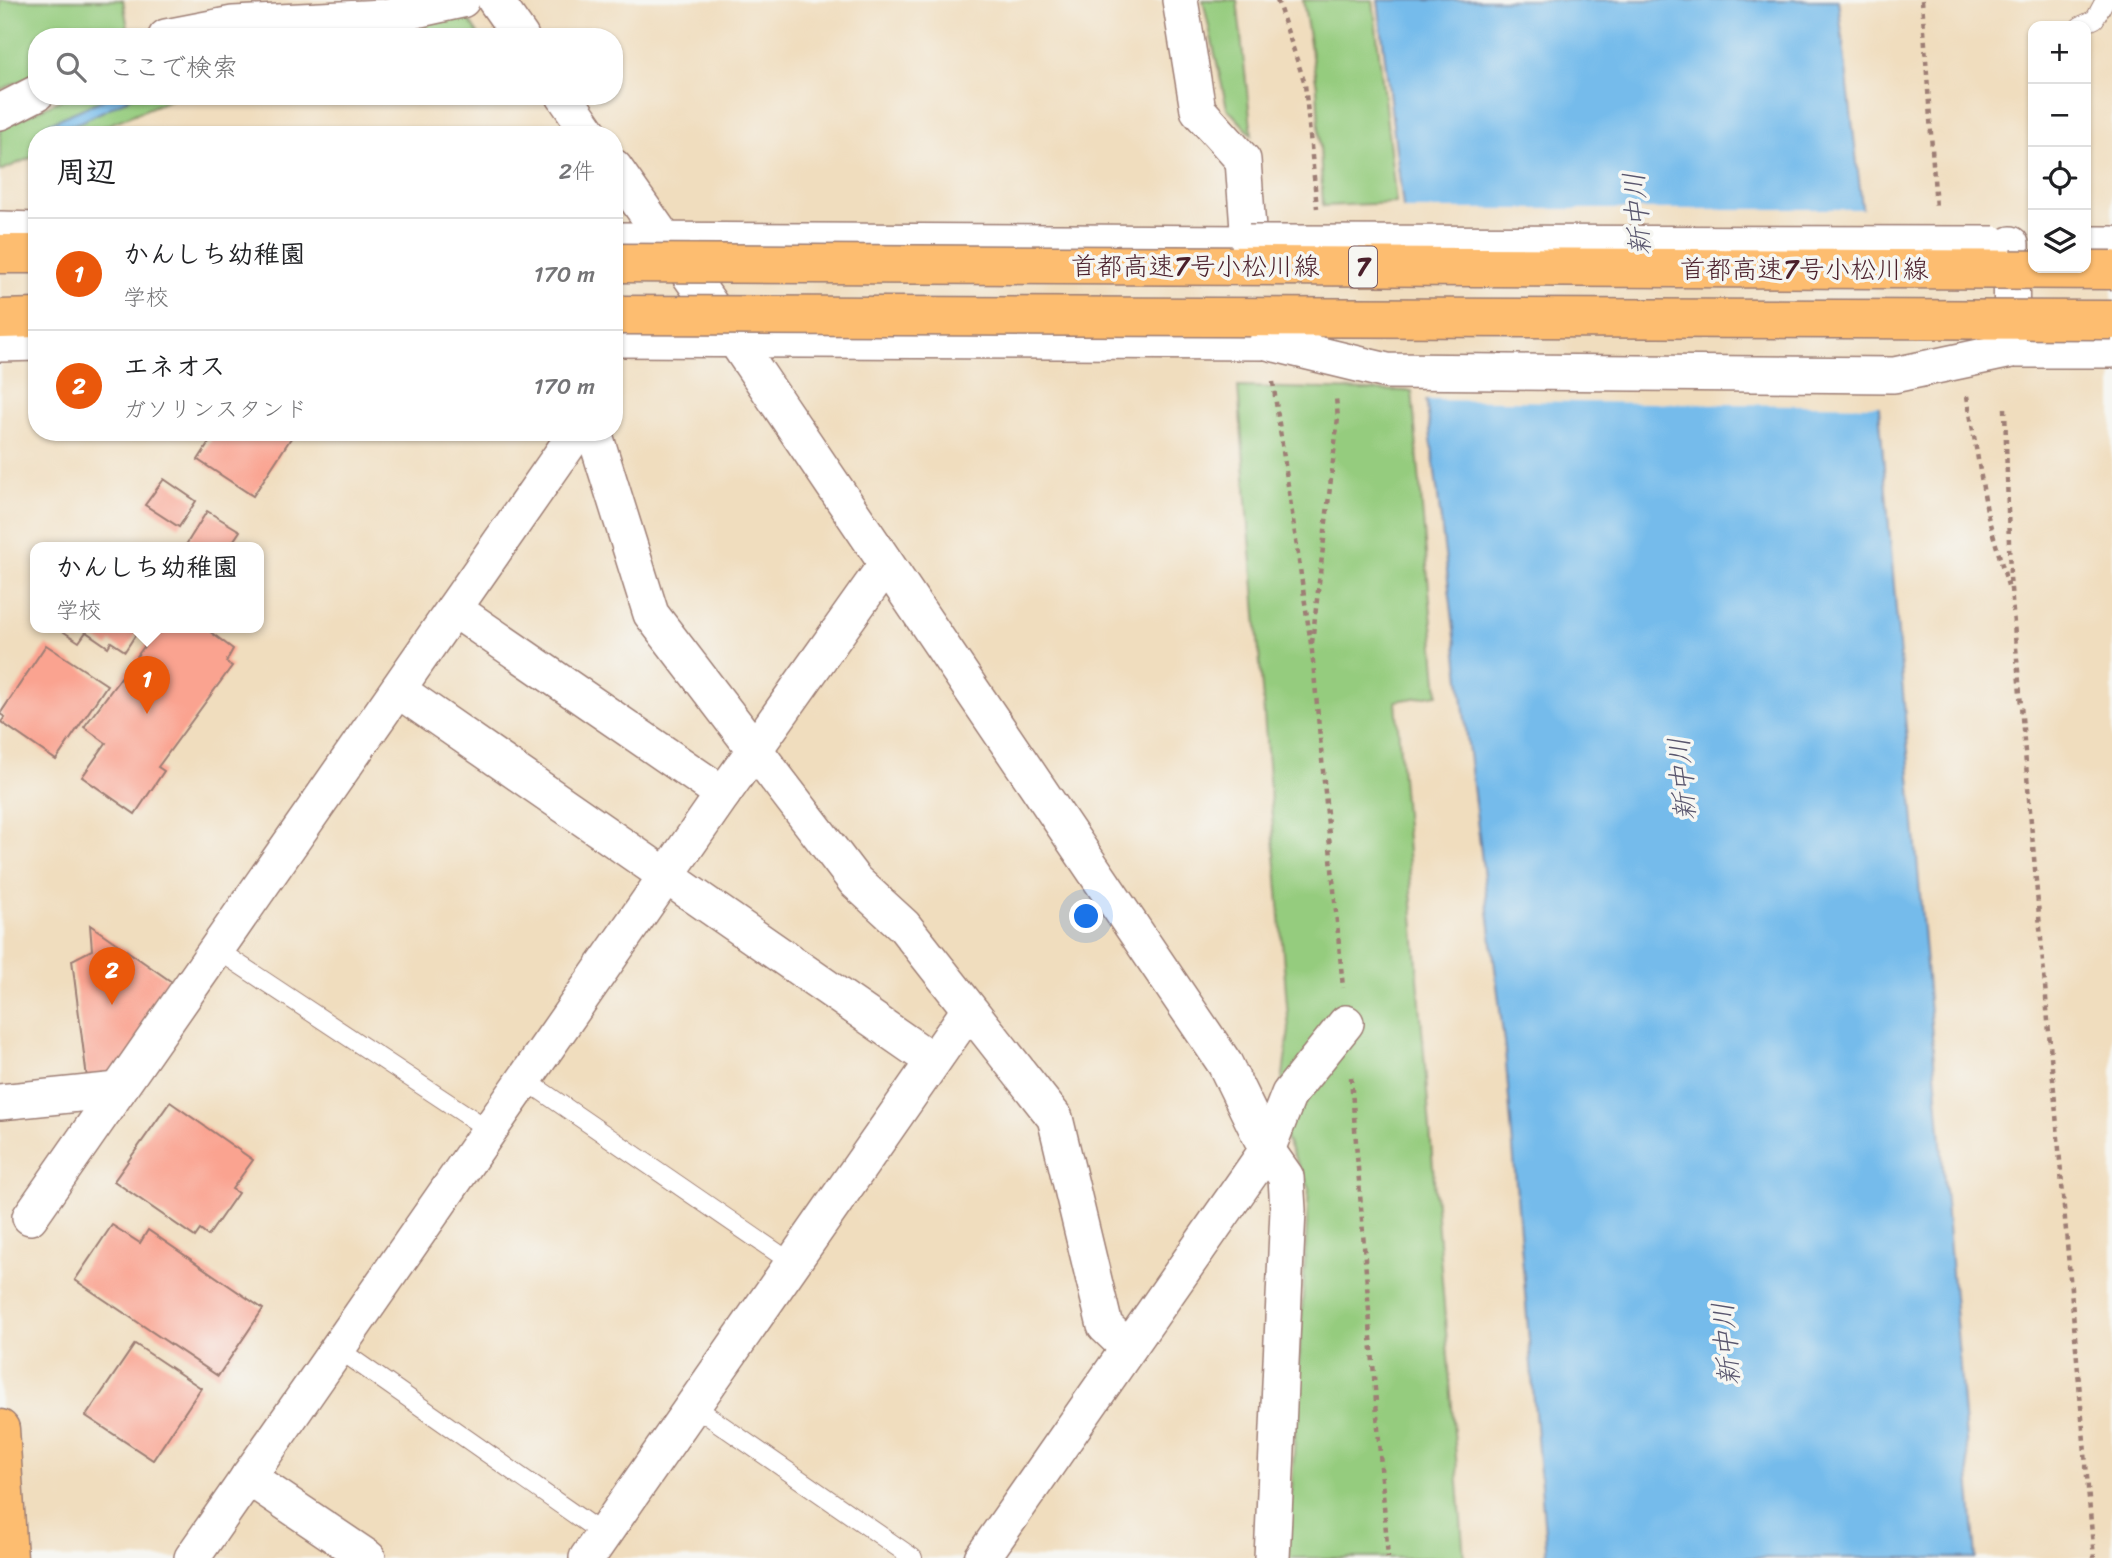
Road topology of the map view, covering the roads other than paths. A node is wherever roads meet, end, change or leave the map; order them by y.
1 (462, 0) edge
2 (495, 0) edge
3 (1180, 0) edge
4 (2105, 0) edge
5 (2091, 21) edge
6 (212, 28) edge
7 (515, 28) edge
8 (28, 98) edge
9 (570, 105) edge
10 (0, 112) edge
11 (585, 126) edge
12 (623, 180) edge
13 (0, 229) edge
14 (28, 230) edge
15 (623, 240) edge
16 (667, 241) junction
17 (1250, 243) junction
18 (2013, 244) edge
19 (2091, 244) edge
20 (2112, 244) edge
21 (0, 254) edge
22 (28, 254) edge
23 (623, 263) edge
24 (2112, 270) edge
25 (623, 314) edge
26 (28, 318) edge
27 (0, 319) edge
28 (2112, 320) edge
29 (623, 339) edge
30 (735, 340) junction
31 (28, 343) edge
32 (0, 344) edge
33 (2012, 350) junction
34 (2112, 350) edge
35 (571, 441) edge
36 (597, 441) edge
37 (885, 566) junction
38 (454, 609) junction
39 (398, 690) junction
40 (755, 748) junction
41 (723, 794) junction
42 (665, 877) junction
43 (216, 949) junction
44 (970, 1010) junction
45 (1346, 1023) road end
46 (933, 1061) junction
47 (524, 1079) junction
48 (118, 1090) junction
49 (0, 1101) edge
50 (489, 1130) junction
51 (1267, 1150) junction
52 (30, 1217) dead end
53 (792, 1264) junction
54 (1127, 1347) junction
55 (337, 1349) junction
56 (694, 1406) junction
57 (0, 1429) edge
58 (248, 1477) junction
59 (596, 1547) edge
60 (14, 1555) edge
61 (192, 1558) edge
62 (368, 1558) edge
63 (914, 1558) edge
64 (982, 1558) edge
65 (1272, 1558) edge

1 - 6 street
2 - 7 street
3 - 17 street
4 - 5 lane
8 - 10 street
9 - 11 street
12 - 16 street
13 - 14 street
15 - 16 street
16 - 17 street
16 - 30 street
17 - 18 street, bridge
18 - 33 street
19 - 20 street
21 - 22 main road
23 - 24 main road, 首都高速7号小松川線 / 7, bridge
25 - 28 main road, 首都高速7号小松川線 / 7, bridge
26 - 27 main road
29 - 30 street
30 - 33 street, bridge
30 - 37 street
31 - 32 street
33 - 34 street
35 - 38 street
36 - 40 street
37 - 40 street
37 - 51 street
38 - 39 street
38 - 41 street
39 - 42 street
39 - 43 street
40 - 41 street
40 - 44 street
41 - 42 street
42 - 46 street
42 - 47 street
43 - 48 street
43 - 50 lane
44 - 46 street
44 - 54 street
45 - 51 street
46 - 53 street
47 - 50 street
47 - 53 lane
48 - 49 street
48 - 52 street
50 - 55 street
51 - 54 street
51 - 65 street
53 - 56 street
54 - 64 street
55 - 58 street
55 - 59 lane
56 - 59 street
56 - 63 lane
57 - 60 main road
58 - 61 street
58 - 62 street

